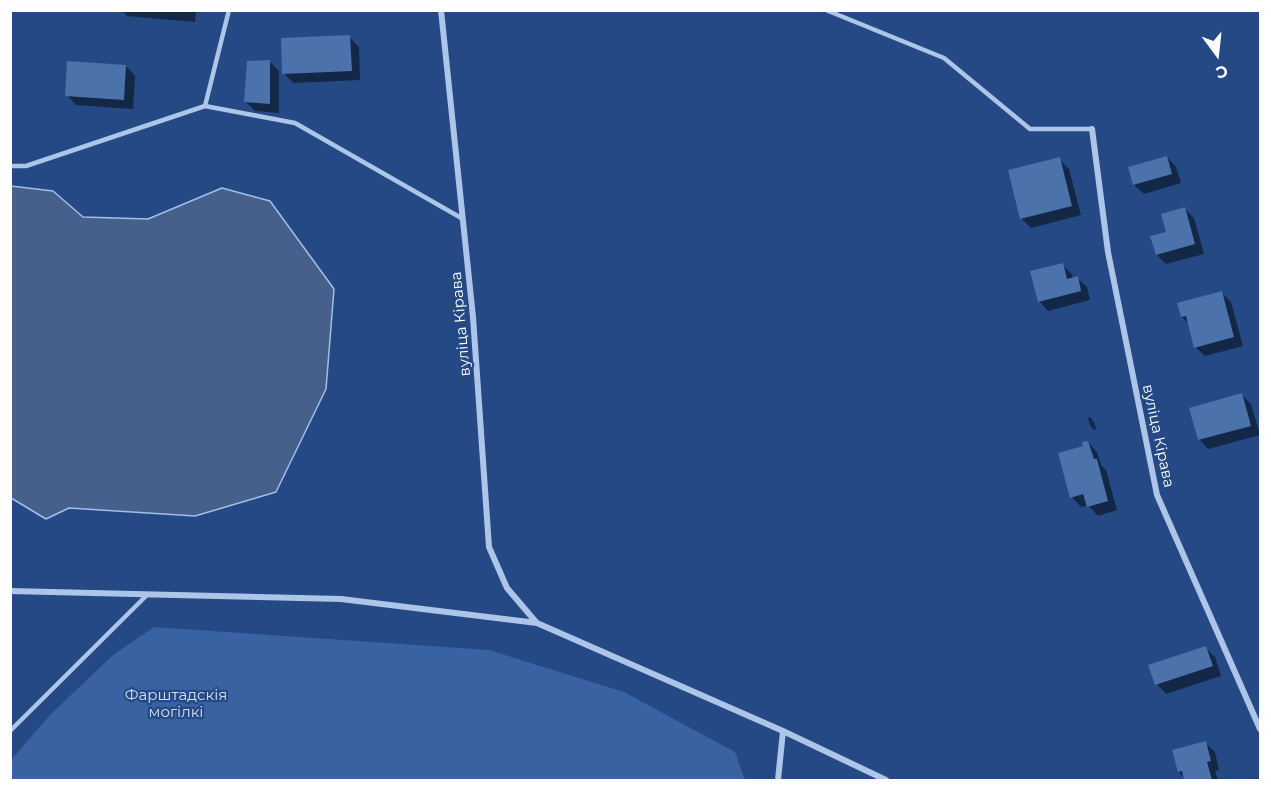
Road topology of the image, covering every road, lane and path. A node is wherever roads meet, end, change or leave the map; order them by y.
1 (229, 10) edge
2 (441, 10) edge
3 (826, 10) edge
4 (205, 106) junction
5 (1092, 129) joint
6 (10, 166) edge
7 (463, 219) junction
8 (10, 591) edge
9 (147, 596) junction
10 (537, 623) junction
11 (1260, 729) edge
12 (783, 730) junction
13 (10, 731) edge
14 (778, 780) edge
15 (886, 780) edge

1 - 4 lane
2 - 7 street, вуліца Кірава
3 - 5 lane
4 - 6 lane
4 - 7 lane
5 - 11 street, вуліца Кірава
7 - 10 street, вуліца Кірава
8 - 9 street
9 - 10 street
9 - 13 lane
10 - 12 street
12 - 14 street
12 - 15 street

